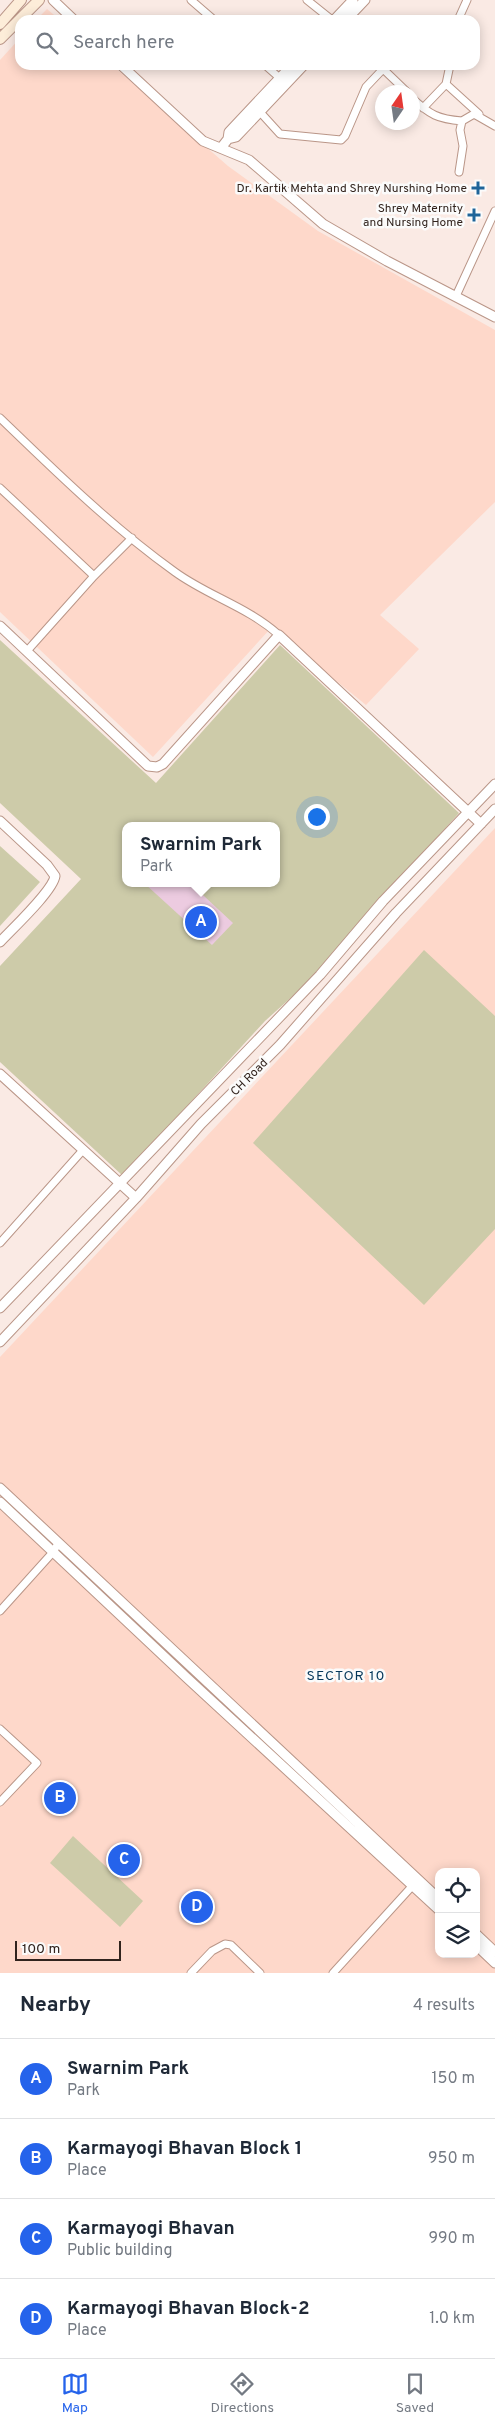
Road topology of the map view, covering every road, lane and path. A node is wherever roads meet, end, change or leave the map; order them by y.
1 (21, 0) edge
2 (39, 0) edge
3 (54, 0) edge
4 (191, 0) edge
5 (307, 0) edge
6 (353, 0) edge
7 (365, 0) edge
8 (467, 0) edge
9 (24, 15) edge
10 (69, 15) edge
11 (208, 15) edge
12 (326, 15) edge
13 (338, 15) edge
14 (351, 15) edge
15 (460, 15) edge
16 (0, 24) edge
17 (15, 24) edge
18 (0, 39) edge
19 (126, 70) edge
20 (271, 70) edge
21 (289, 70) edge
22 (297, 70) edge
23 (379, 70) edge
24 (384, 70) edge
25 (449, 70) edge
26 (283, 81) junction
27 (446, 84) junction
28 (399, 85) edge
29 (420, 105) edge
30 (423, 108) junction
31 (260, 112) junction
32 (480, 115) junction
33 (462, 121) junction
34 (495, 126) edge
35 (228, 139) junction
36 (221, 148) junction
37 (459, 172) dead end
38 (495, 212) edge
39 (456, 296) junction
40 (495, 317) edge
41 (0, 418) edge
42 (0, 488) edge
43 (132, 538) junction
44 (94, 576) junction
45 (0, 626) edge
46 (279, 635) junction
47 (27, 651) junction
48 (495, 784) edge
49 (495, 809) edge
50 (468, 813) junction
51 (0, 821) edge
52 (481, 824) junction
53 (0, 942) edge
54 (0, 1074) edge
55 (83, 1150) junction
56 (119, 1183) junction
57 (136, 1198) junction
58 (0, 1243) edge
59 (0, 1308) edge
60 (0, 1342) edge
61 (0, 1488) edge
62 (0, 1502) edge
63 (56, 1547) junction
64 (0, 1611) edge
65 (0, 1729) edge
66 (0, 1802) edge
67 (416, 1883) junction
68 (435, 1896) edge
69 (435, 1905) edge
70 (480, 1938) edge
71 (480, 1949) edge
72 (495, 1952) edge
73 (495, 1963) edge
74 (191, 1973) edge
75 (260, 1973) edge
76 (333, 1973) edge

1 - 16 main road
2 - 9 main road
3 - 10 street
4 - 11 street
5 - 12 street
6 - 13 street
7 - 14 street
8 - 15 street
17 - 18 main road
19 - 36 street
20 - 26 street
21 - 26 street
22 - 26 street
23 - 31 street
24 - 28 street
25 - 27 street
26 - 31 street
26 - 35 street
27 - 30 street
27 - 32 street
29 - 30 street
30 - 33 street
31 - 35 street
32 - 33 street
32 - 34 street
33 - 37 street
35 - 36 street
36 - 39 street
38 - 39 street
39 - 40 street
41 - 43 street
42 - 44 street
43 - 44 street
43 - 46 street
44 - 47 street
45 - 47 street
46 - 47 street
46 - 50 street
48 - 50 street, CH Road
49 - 52 street, CH Road
50 - 52 street
50 - 56 street, CH Road
51 - 53 street
52 - 57 street, CH Road
54 - 55 street
55 - 56 street
55 - 58 street
56 - 57 street
56 - 59 street, CH Road
57 - 60 street, CH Road
61 - 63 street
62 - 63 street
63 - 64 street
63 - 67 street
65 - 66 street
67 - 68 street
67 - 69 street
67 - 76 street
70 - 72 street
71 - 73 street
74 - 75 street

